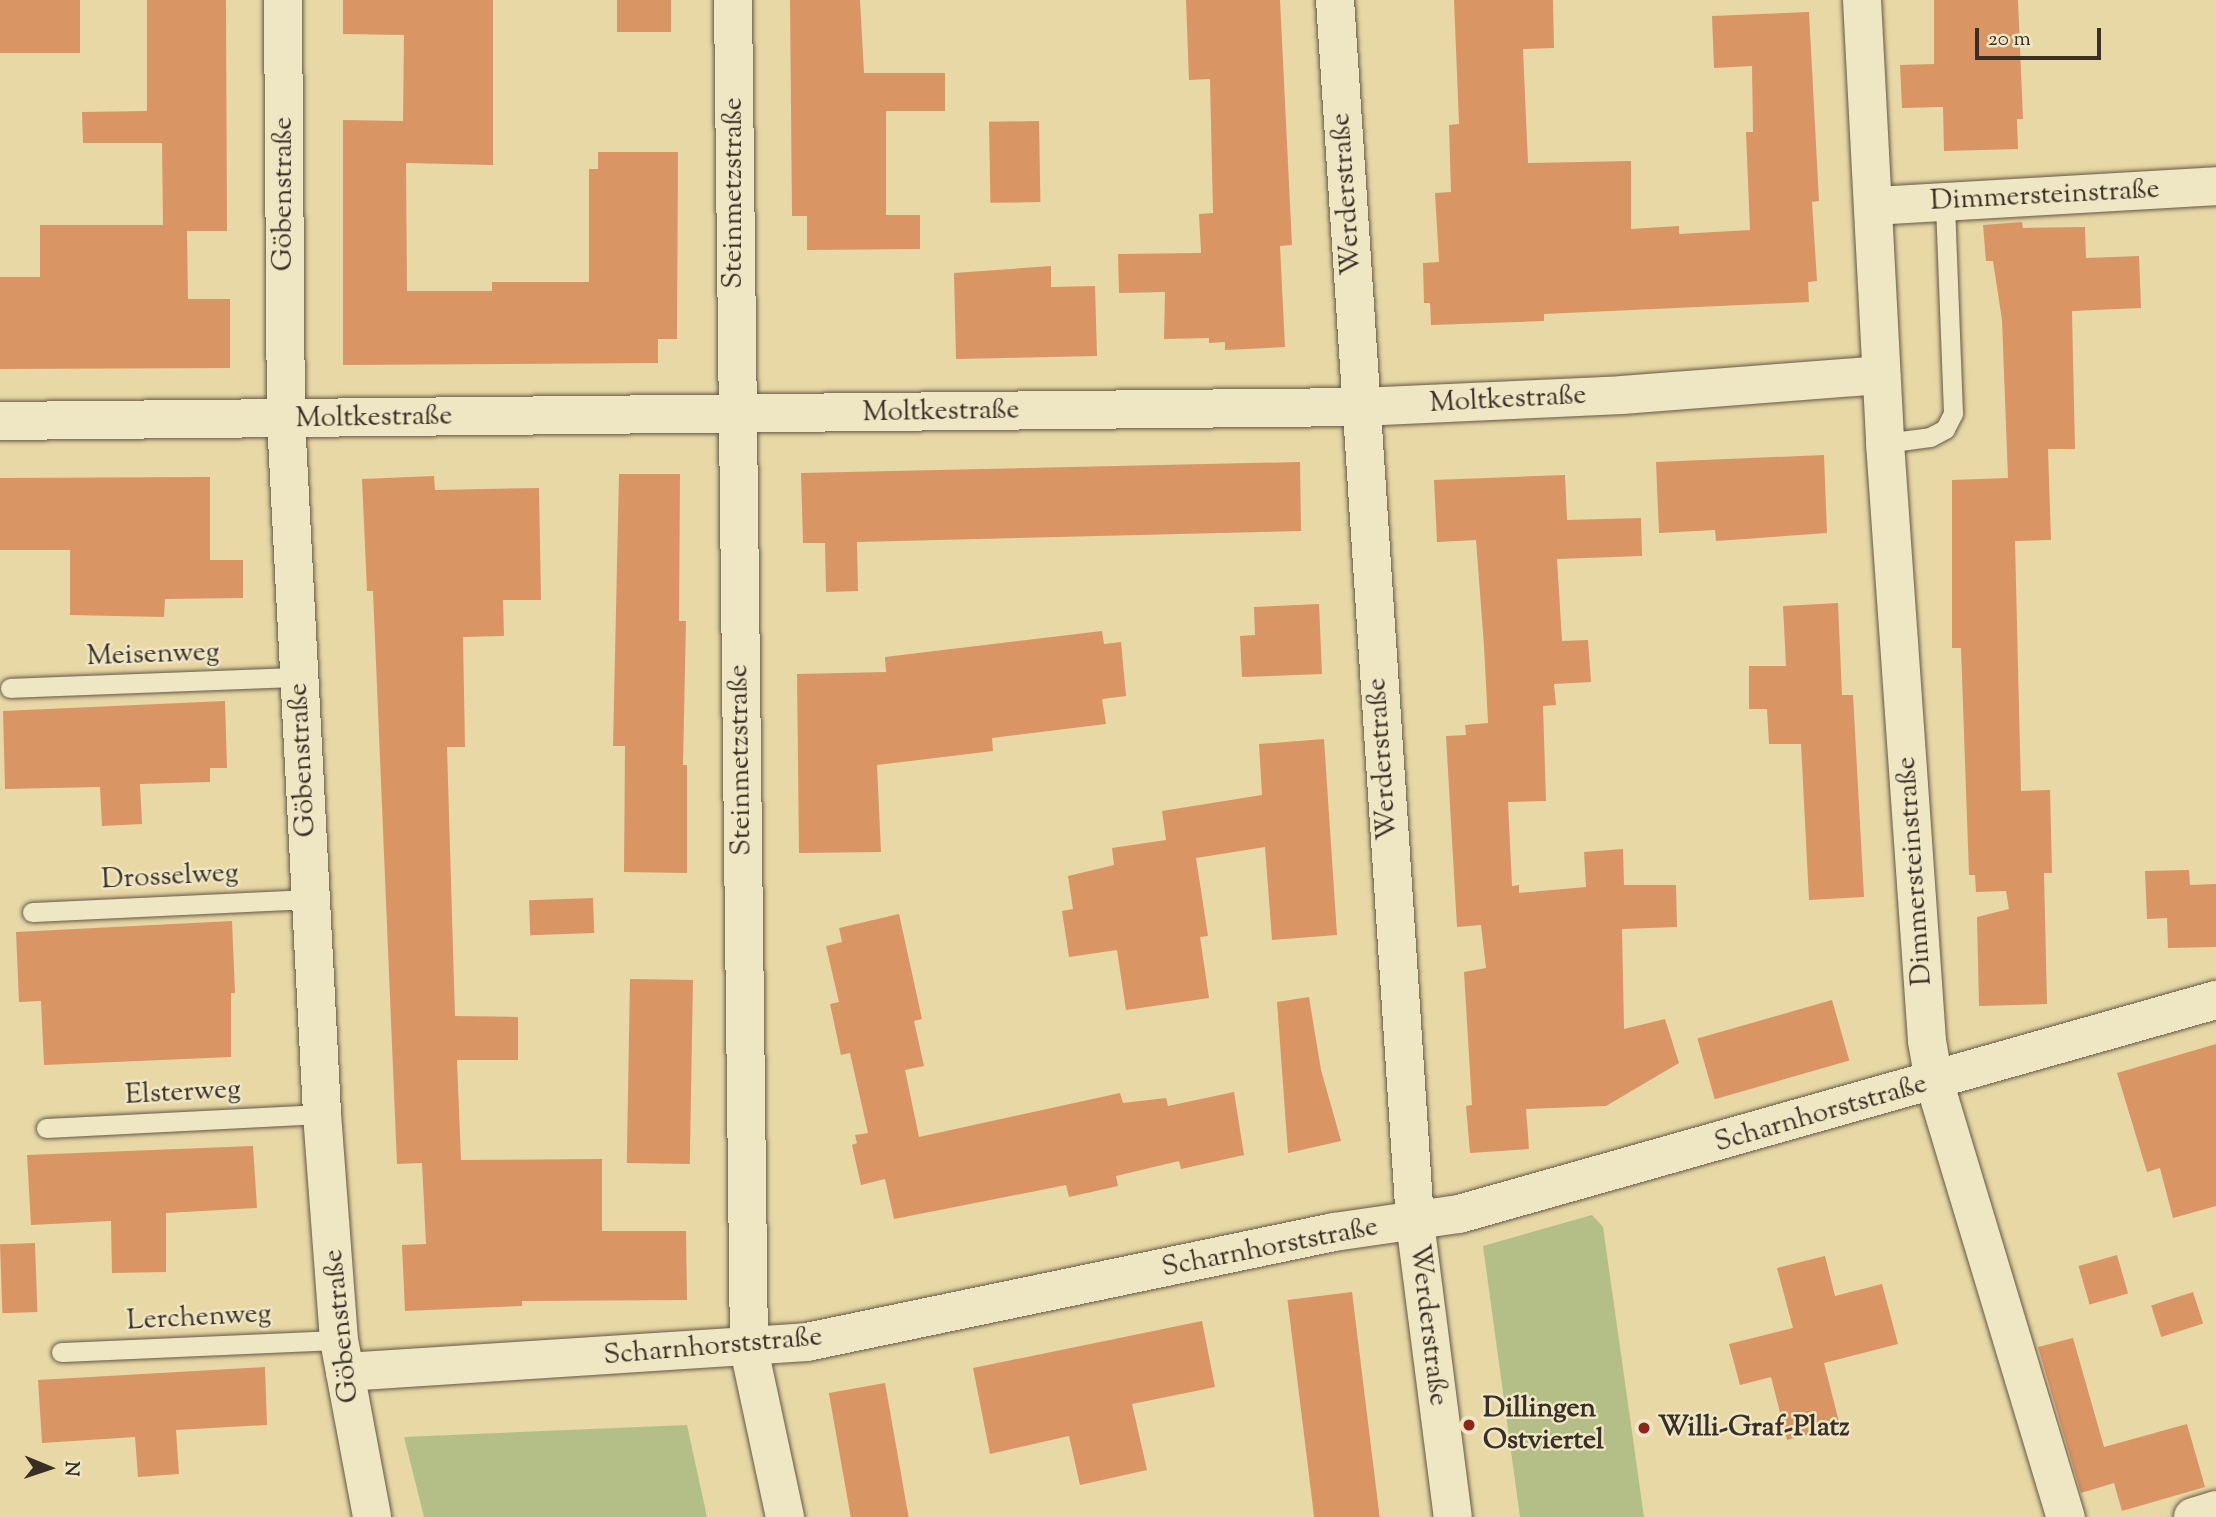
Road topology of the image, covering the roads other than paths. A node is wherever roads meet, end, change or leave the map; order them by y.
1 (283, 0) edge
2 (733, 0) edge
3 (1335, 0) edge
4 (1862, 0) edge
5 (2216, 186) edge
6 (1945, 202) junction
7 (1874, 206) junction
8 (1881, 375) junction
9 (1360, 407) junction
10 (735, 414) junction
11 (286, 419) junction
12 (0, 421) edge
13 (1885, 443) junction
14 (298, 677) junction
15 (10, 688) dead end
16 (311, 899) junction
17 (32, 912) dead end
18 (2216, 1000) edge
19 (1934, 1081) junction
20 (322, 1114) junction
21 (46, 1128) dead end
22 (1415, 1222) junction
23 (749, 1349) junction
24 (61, 1352) dead end
25 (342, 1356) junction
26 (2216, 1510) edge
27 (372, 1517) edge
28 (785, 1517) edge
29 (1453, 1517) edge
30 (2066, 1517) edge
31 (2193, 1517) edge

1 - 11 street, Göbenstraße
2 - 10 street, Steinmetzstraße
3 - 9 street, Werderstraße
4 - 7 street, Dimmersteinstraße
5 - 6 street, Dimmersteinstraße
6 - 7 street, Dimmersteinstraße
6 - 13 lane
7 - 8 street, Dimmersteinstraße
8 - 9 street, Moltkestraße
8 - 13 street, Dimmersteinstraße
9 - 10 street, Moltkestraße
9 - 22 street, Werderstraße
10 - 11 street, Moltkestraße
10 - 23 street, Steinmetzstraße
11 - 12 street, Moltkestraße
11 - 14 street, Göbenstraße
13 - 19 street, Dimmersteinstraße
14 - 15 lane, Meisenweg
14 - 16 street, Göbenstraße
16 - 17 lane, Drosselweg
16 - 20 street, Göbenstraße
18 - 19 street, Scharnhorststraße
19 - 22 street, Scharnhorststraße
19 - 30 street, Dimmersteinstraße
20 - 21 lane, Elsterweg
20 - 25 street, Göbenstraße
22 - 23 street, Scharnhorststraße
22 - 29 street, Werderstraße
23 - 25 street, Scharnhorststraße
23 - 28 street, Steinmetzstraße
24 - 25 lane, Lerchenweg
25 - 27 street, Göbenstraße
26 - 31 street

